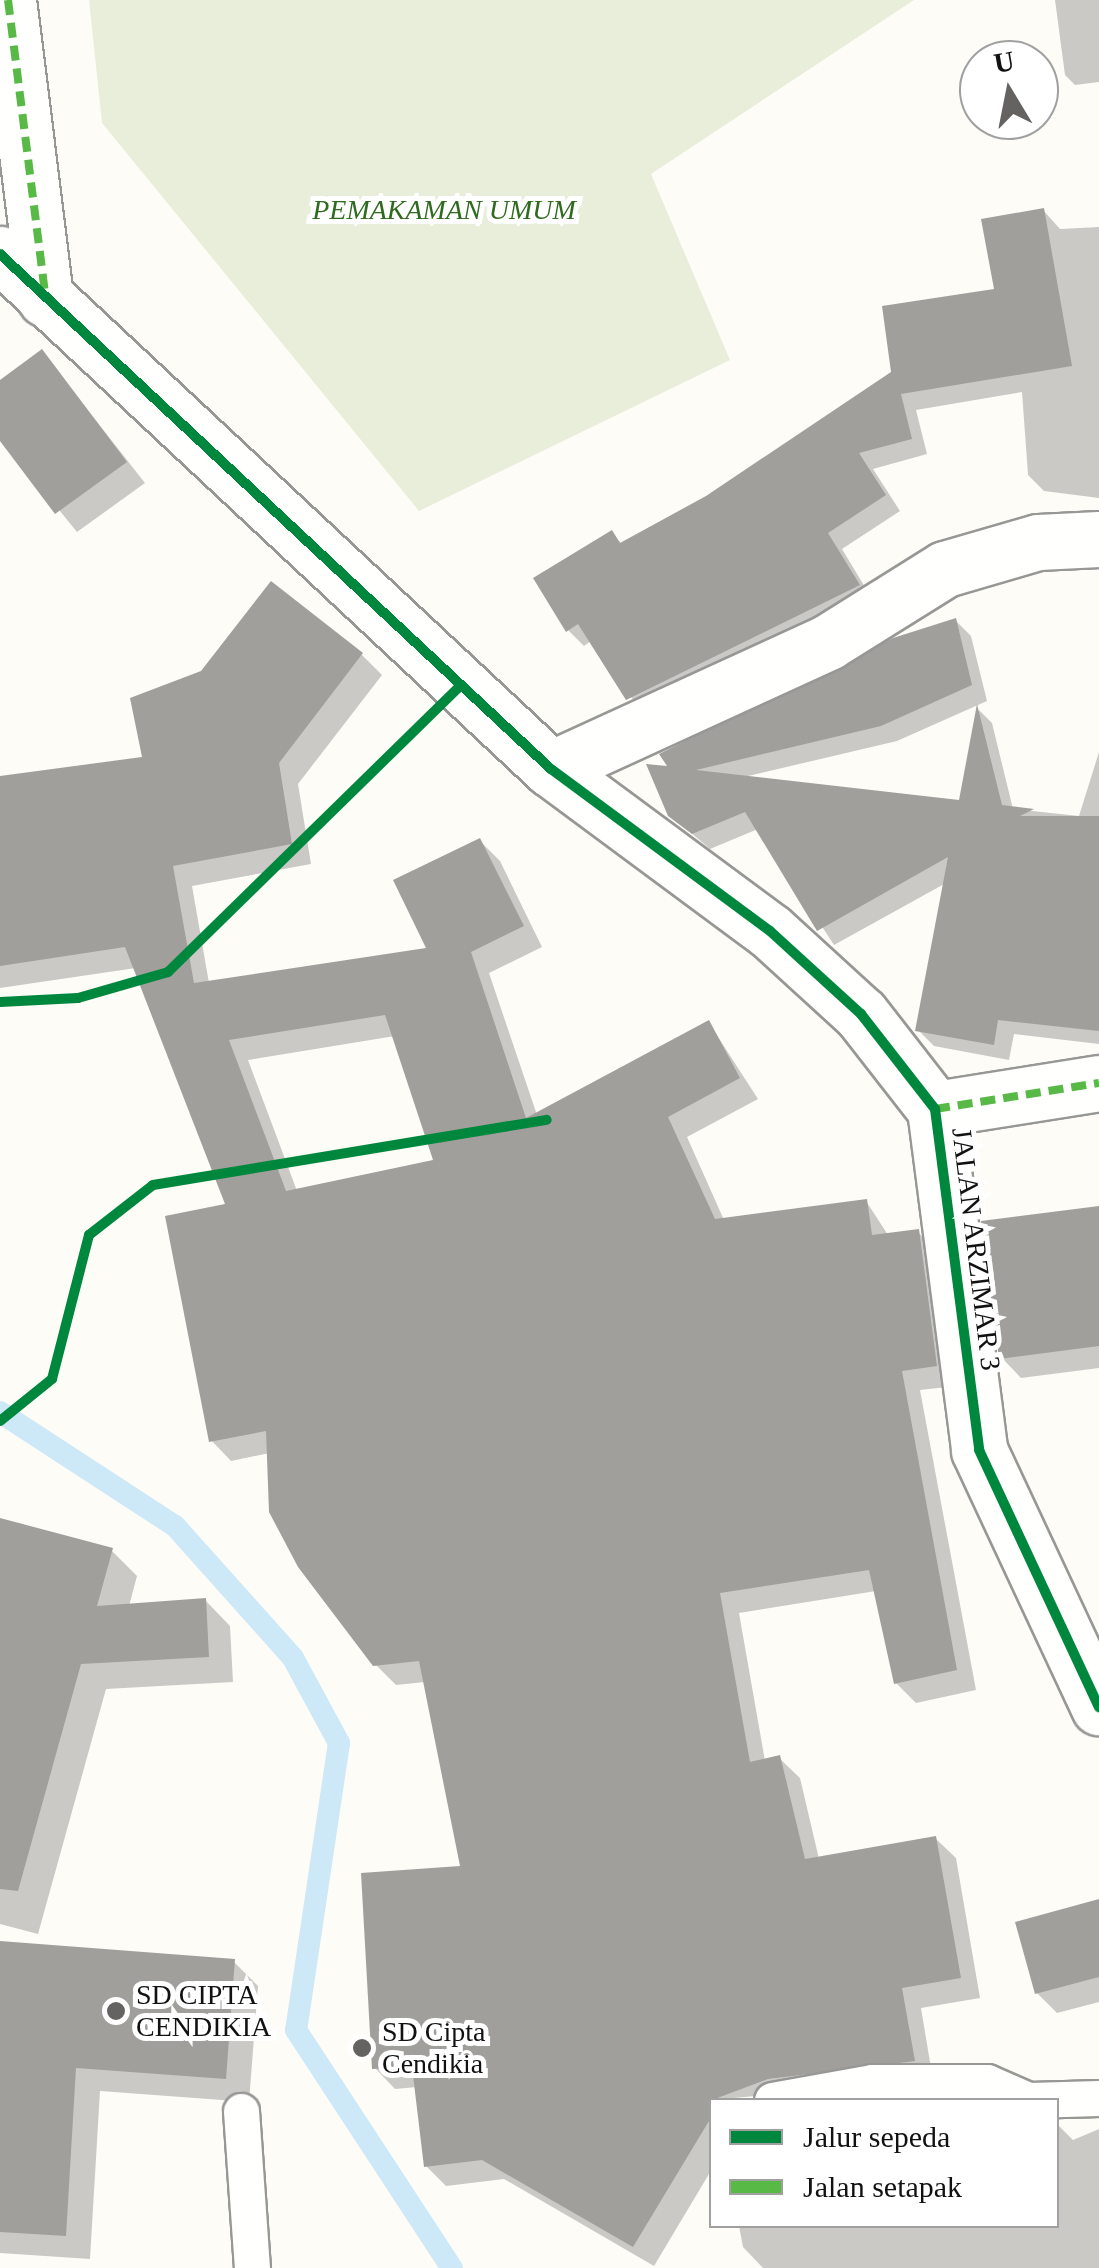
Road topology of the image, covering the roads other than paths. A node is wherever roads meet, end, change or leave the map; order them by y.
1 (8, 0) edge
2 (0, 254) edge
3 (45, 299) junction
4 (1099, 539) edge
5 (551, 769) junction
6 (1099, 1083) edge
7 (935, 1110) junction
8 (1099, 1707) edge
9 (783, 2098) edge
10 (1024, 2098) edge
11 (1099, 2098) edge
12 (1059, 2099) edge
13 (241, 2111) dead end
14 (252, 2268) edge

1 - 3 street
2 - 3 street, JALAN ARZIMAR 3
3 - 5 street, JALAN ARZIMAR 3
4 - 5 street
5 - 7 street, JALAN ARZIMAR 3
6 - 7 street
7 - 8 street, JALAN ARZIMAR 3
9 - 10 lane
11 - 12 lane
13 - 14 lane

